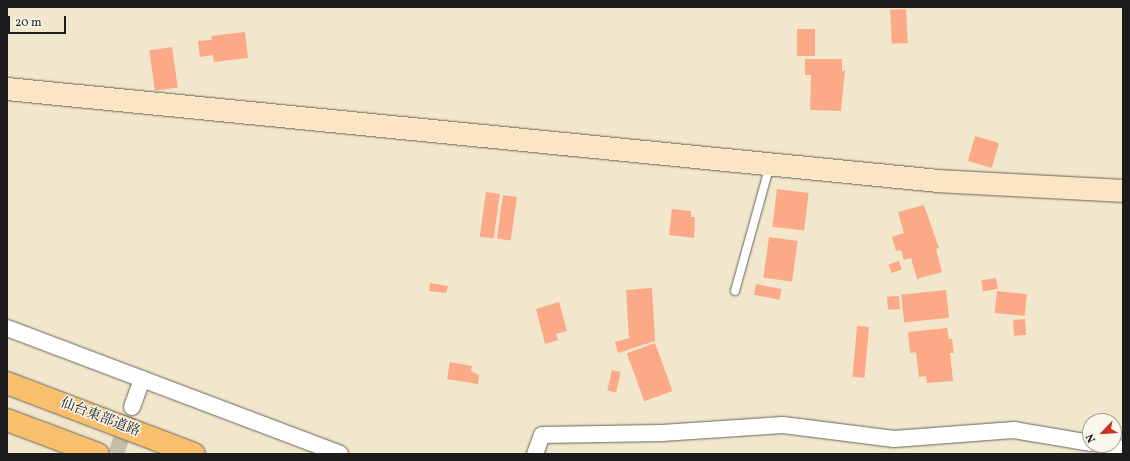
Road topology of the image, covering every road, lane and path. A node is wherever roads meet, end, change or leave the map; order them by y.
1 (7, 89) edge
2 (770, 164) junction
3 (1123, 191) edge
4 (735, 292) dead end
5 (7, 328) edge
6 (142, 379) junction
7 (7, 383) edge
8 (132, 407) tunnel mouth
9 (7, 420) edge
10 (1082, 442) edge
11 (98, 454) edge
12 (194, 454) edge
13 (340, 454) edge
14 (535, 454) edge

1 - 2 street
2 - 3 street
2 - 4 lane
5 - 6 street
6 - 8 street
6 - 13 street
7 - 12 highway, 仙台東部道路
9 - 11 highway
10 - 14 street

